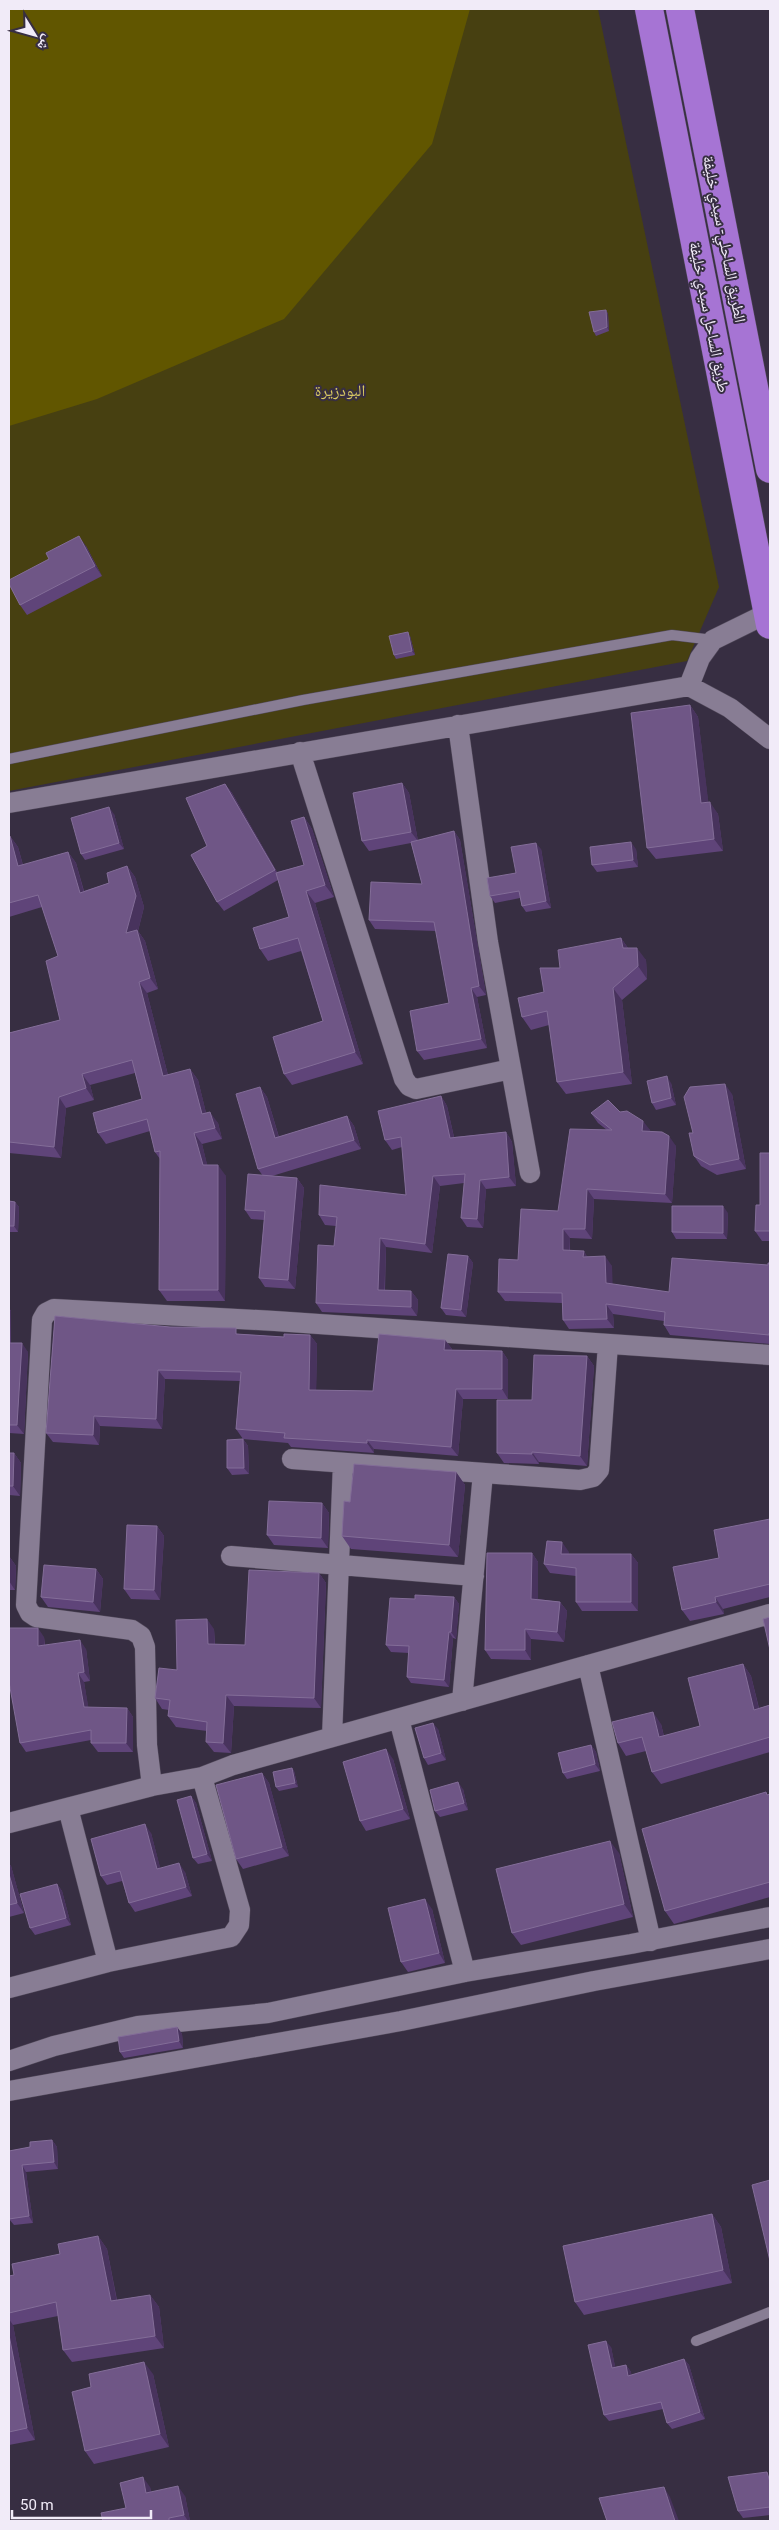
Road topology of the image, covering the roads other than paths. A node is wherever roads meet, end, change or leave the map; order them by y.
1 (649, 9) edge
2 (680, 9) edge
3 (770, 469) edge
4 (769, 619) edge
5 (713, 640) junction
6 (689, 686) junction
7 (458, 725) junction
8 (770, 739) edge
9 (300, 752) junction
10 (9, 759) edge
11 (9, 803) edge
12 (511, 1069) junction
13 (530, 1173) dead end
14 (608, 1344) junction
15 (770, 1355) edge
16 (292, 1459) dead end
17 (343, 1463) junction
18 (483, 1473) junction
19 (231, 1556) dead end
20 (339, 1564) junction
21 (474, 1576) junction
22 (770, 1614) edge
23 (588, 1666) junction
24 (462, 1701) junction
25 (399, 1719) junction
26 (332, 1737) junction
27 (202, 1777) junction
28 (152, 1786) junction
29 (68, 1808) junction
30 (9, 1824) edge
31 (770, 1917) edge
32 (651, 1941) junction
33 (770, 1949) edge
34 (108, 1962) junction
35 (465, 1972) junction
36 (9, 1988) edge
37 (221, 2019) junction
38 (222, 2052) junction
39 (12, 2060) edge
40 (16, 2090) edge
41 (770, 2312) edge
42 (696, 2341) dead end

1 - 4 highway, طريق الساحل سيدي خليفة
2 - 3 highway, الطريق الساحلي- سيدي خليفة
4 - 5 street
5 - 6 street
5 - 10 lane
6 - 7 street
6 - 8 street
7 - 9 street
7 - 12 street
9 - 11 street
9 - 12 street
12 - 13 street
14 - 15 street
14 - 18 street
14 - 28 street
16 - 17 street
17 - 18 street
17 - 20 street
18 - 21 street
19 - 20 street
20 - 21 street
20 - 26 street
21 - 24 street
22 - 23 street
23 - 24 street
23 - 32 street
24 - 25 street
25 - 26 street
25 - 35 street
26 - 27 street
27 - 28 street
27 - 34 street
28 - 29 street
29 - 30 street
29 - 34 street
31 - 32 street
32 - 35 street
33 - 38 street
34 - 36 street
35 - 37 street
37 - 38 street
37 - 39 street
38 - 40 street
39 - 40 street
41 - 42 lane

